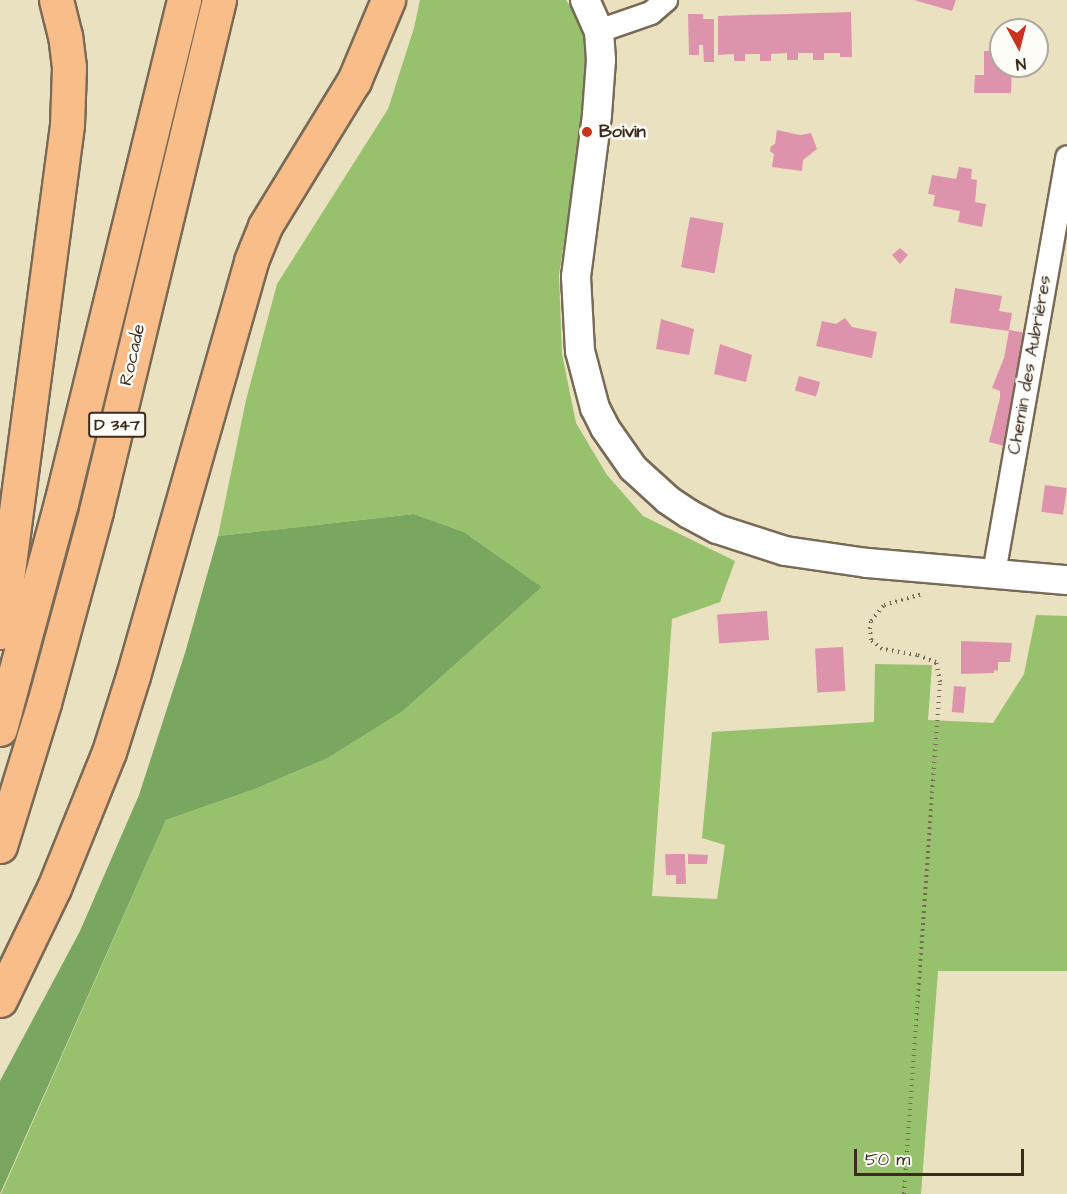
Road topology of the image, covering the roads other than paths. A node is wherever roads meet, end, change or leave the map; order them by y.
1 (56, 0) edge
2 (184, 0) edge
3 (219, 0) edge
4 (388, 0) edge
5 (585, 0) edge
6 (666, 0) edge
7 (598, 31) junction
8 (1067, 157) edge
9 (994, 573) junction
10 (1067, 580) edge
11 (0, 632) edge
12 (0, 729) edge
13 (0, 846) edge
14 (0, 1000) edge

1 - 11 highway
2 - 12 highway, D 347
3 - 13 highway, Rocade / D 347
4 - 14 highway
5 - 7 street
6 - 7 street
7 - 9 street
8 - 9 street, Chemin des Aubrières
9 - 10 street

